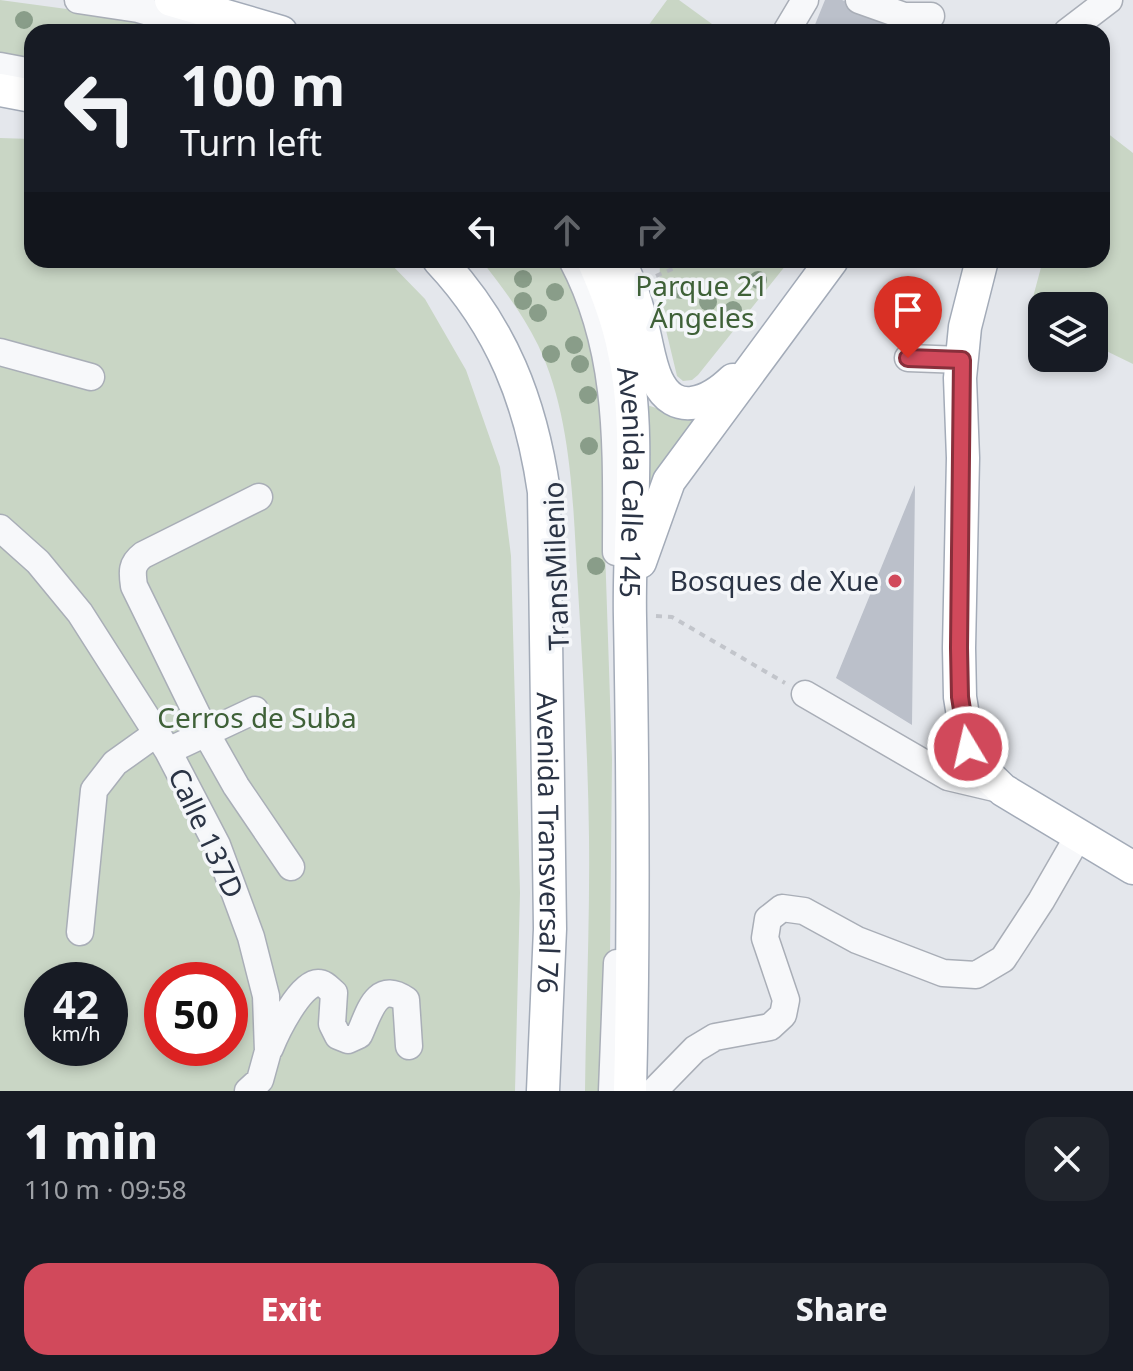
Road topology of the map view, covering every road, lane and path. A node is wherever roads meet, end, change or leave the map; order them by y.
1 (78, 0) edge
2 (171, 0) edge
3 (805, 0) edge
4 (859, 0) edge
5 (1109, 0) edge
6 (929, 16) edge
7 (192, 24) edge
8 (254, 24) edge
9 (791, 24) edge
10 (1078, 24) edge
11 (1096, 24) edge
12 (0, 66) edge
13 (24, 70) edge
14 (0, 90) edge
15 (24, 94) edge
16 (445, 268) edge
17 (460, 268) edge
18 (576, 268) edge
19 (596, 268) edge
20 (621, 268) edge
21 (674, 268) edge
22 (826, 268) edge
23 (980, 268) edge
24 (649, 279) dead end
25 (781, 333) junction
26 (0, 352) edge
27 (908, 358) dead end
28 (962, 360) junction
29 (91, 377) dead end
30 (259, 497) dead end
31 (0, 528) edge
32 (642, 616) junction
33 (805, 694) joint
34 (255, 710) dead end
35 (206, 733) junction
36 (162, 742) junction
37 (1003, 790) junction
38 (1079, 835) junction
39 (291, 867) dead end
40 (1133, 868) edge
41 (80, 932) dead end
42 (409, 1046) dead end
43 (268, 1051) junction
44 (248, 1091) edge
45 (543, 1091) edge
46 (559, 1091) edge
47 (612, 1091) edge
48 (630, 1091) edge
49 (654, 1091) edge

1 - 7 street
2 - 8 main road
3 - 9 street
4 - 6 street
5 - 10 street
5 - 11 street
12 - 13 street
14 - 15 main road
16 - 45 main road, Avenida Transversal 76
17 - 46 street, TransMilenio
18 - 47 street
19 - 32 main road, Avenida Calle 145
20 - 25 main road
21 - 24 path
22 - 25 main road
23 - 28 main road
25 - 32 main road
26 - 29 street
27 - 28 street
28 - 37 main road
30 - 35 street
31 - 36 street, Calle 137D
32 - 33 path
32 - 48 main road
33 - 37 street
34 - 35 street
35 - 36 street
35 - 39 street
36 - 41 street
36 - 43 street, Calle 137D
37 - 38 main road
38 - 40 main road
38 - 49 street
42 - 43 street
43 - 44 street, Calle 137D

